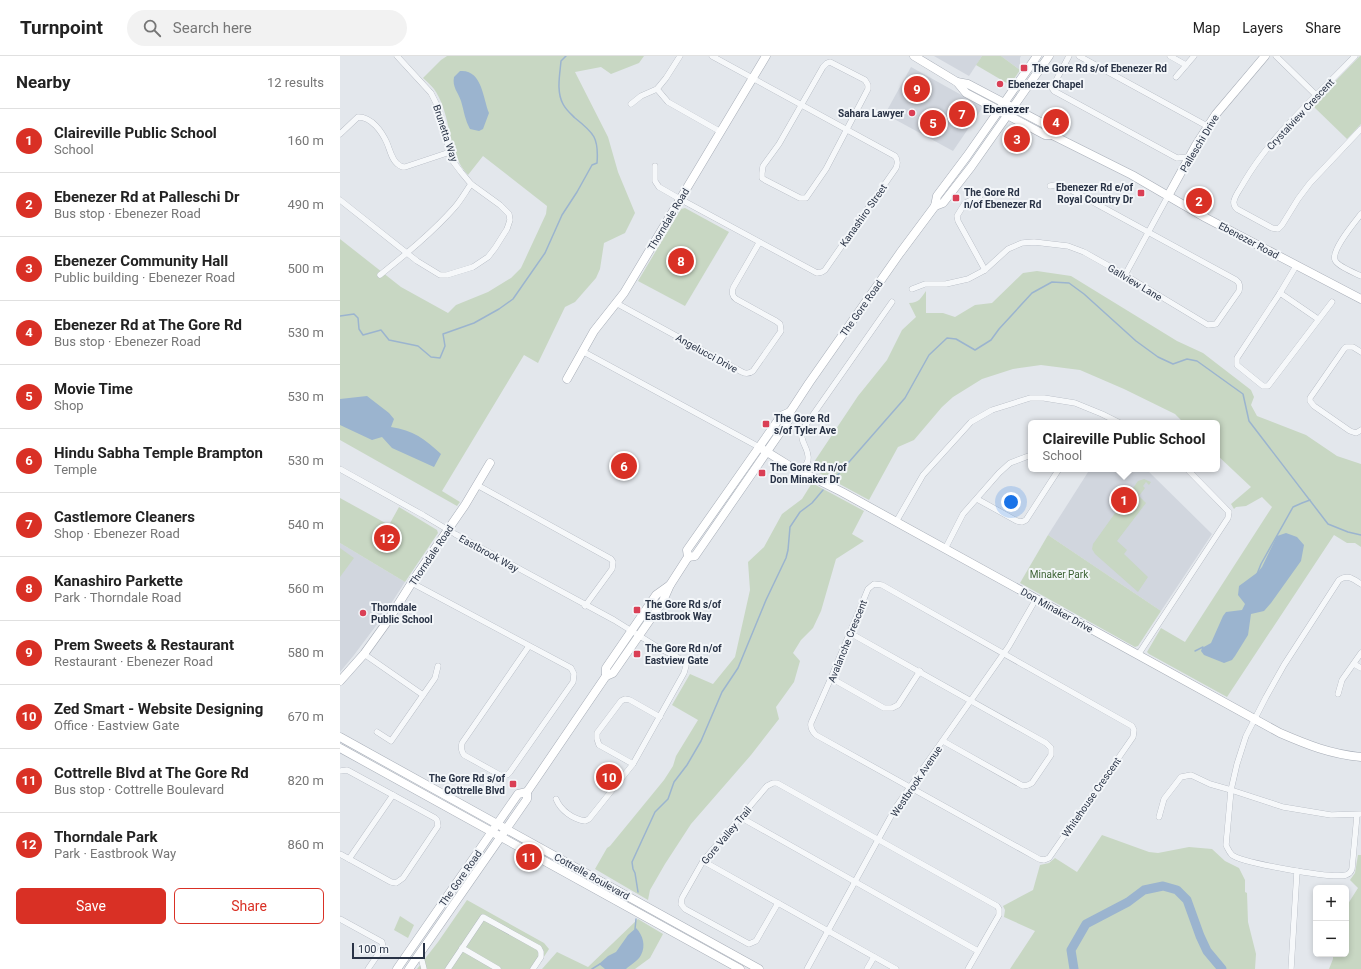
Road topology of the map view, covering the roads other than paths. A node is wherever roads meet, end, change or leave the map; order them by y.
1 (397, 56) edge
2 (680, 56) edge
3 (712, 56) edge
4 (766, 56) edge
5 (914, 56) edge
6 (1037, 56) edge
7 (1049, 56) edge
8 (1069, 56) edge
9 (1079, 56) edge
10 (1170, 56) edge
11 (1194, 56) edge
12 (1265, 56) edge
13 (1276, 56) edge
14 (1356, 56) edge
15 (1186, 64) junction
16 (1176, 77) dead end
17 (753, 78) junction
18 (957, 82) junction
19 (657, 90) junction
20 (1317, 96) junction
21 (631, 104) dead end
22 (801, 104) junction
23 (1004, 104) junction
24 (1013, 108) junction
25 (999, 111) junction
26 (1008, 115) junction
27 (1207, 126) junction
28 (847, 129) junction
29 (1361, 129) edge
30 (721, 132) junction
31 (340, 134) edge
32 (1052, 135) junction
33 (450, 152) junction
34 (1189, 157) junction
35 (1177, 158) junction
36 (655, 166) dead end
37 (1183, 170) junction
38 (471, 184) junction
39 (1050, 186) dead end
40 (980, 196) dead end
41 (1168, 196) junction
42 (680, 199) junction
43 (340, 200) edge
44 (935, 206) junction
45 (1361, 214) edge
46 (1149, 233) junction
47 (759, 243) junction
48 (407, 253) junction
49 (1296, 266) junction
50 (985, 270) junction
51 (380, 275) dead end
52 (1125, 275) junction
53 (1361, 276) edge
54 (912, 290) dead end
55 (1280, 293) junction
56 (1361, 299) edge
57 (892, 302) dead end
58 (1332, 302) dead end
59 (616, 303) junction
60 (1318, 319) junction
61 (582, 351) junction
62 (1361, 352) edge
63 (567, 379) dead end
64 (790, 412) junction
65 (1114, 420) edge
66 (1361, 430) edge
67 (759, 447) junction
68 (766, 452) junction
69 (1028, 456) edge
70 (490, 464) dead end
71 (340, 469) edge
72 (801, 472) junction
73 (1057, 472) edge
74 (1190, 472) edge
75 (477, 485) junction
76 (977, 499) junction
77 (896, 522) junction
78 (448, 530) junction
79 (945, 549) junction
80 (688, 557) junction
81 (412, 583) junction
82 (1361, 584) edge
83 (670, 585) junction
84 (1036, 599) junction
85 (585, 606) junction
86 (631, 631) junction
87 (850, 633) junction
88 (639, 636) junction
89 (529, 646) junction
90 (1003, 653) junction
91 (1361, 653) edge
92 (364, 654) junction
93 (1138, 655) junction
94 (1354, 664) junction
95 (438, 666) dead end
96 (1361, 668) edge
97 (920, 671) junction
98 (606, 676) junction
99 (831, 678) junction
100 (340, 681) edge
101 (1338, 694) dead end
102 (423, 695) junction
103 (971, 700) junction
104 (660, 716) junction
105 (1254, 719) junction
106 (376, 732) dead end
107 (340, 737) edge
108 (943, 741) junction
109 (340, 748) edge
110 (1361, 757) edge
111 (633, 764) junction
112 (340, 771) edge
113 (910, 788) junction
114 (1231, 790) junction
115 (527, 792) junction
116 (393, 795) junction
117 (556, 799) dead end
118 (1359, 815) edge
119 (740, 817) junction
120 (1159, 817) dead end
121 (498, 824) junction
122 (506, 828) junction
123 (492, 832) junction
124 (501, 836) junction
125 (879, 839) junction
126 (340, 854) edge
127 (349, 859) junction
128 (703, 861) junction
129 (1297, 871) junction
130 (854, 882) junction
131 (778, 903) junction
132 (340, 919) edge
133 (828, 930) junction
134 (462, 948) junction
135 (411, 949) junction
136 (978, 951) junction
137 (420, 954) junction
138 (874, 956) junction
139 (368, 969) edge
140 (397, 969) edge
141 (409, 969) edge
142 (424, 969) edge
143 (448, 969) edge
144 (498, 969) edge
145 (533, 969) edge
146 (740, 969) edge
147 (759, 969) edge
148 (807, 969) edge
149 (867, 969) edge
150 (896, 969) edge
151 (968, 969) edge
152 (1291, 969) edge

1 - 33 street, Brunetta Way
2 - 19 street
3 - 17 street, Kanashiro Street
4 - 17 main road, Thorndale Road
5 - 18 main road, Ebenezer Road
6 - 23 main road, The Gore Road
7 - 24 main road, The Gore Road
8 - 35 street
9 - 27 street
10 - 15 street
11 - 15 street
12 - 27 main road, Palleschi Drive
13 - 20 street
14 - 20 street, Crystalview Crescent
15 - 16 street
17 - 22 street, Kanashiro Street
17 - 30 main road, Thorndale Road
18 - 23 main road, Ebenezer Road
18 - 25 main road, Ebenezer Road
19 - 21 street
19 - 30 street
20 - 29 street, Crystalview Crescent
22 - 28 street, Kanashiro Street
22 - 28 street
22 - 28 street
23 - 24 main road, Ebenezer Road
23 - 25 main road, The Gore Road
24 - 26 main road, The Gore Road
24 - 32 main road, Ebenezer Road
25 - 26 main road, Ebenezer Road
25 - 44 main road, The Gore Road
26 - 32 main road, Ebenezer Road
26 - 44 main road, The Gore Road
27 - 34 main road, Palleschi Drive
28 - 47 street, Kanashiro Street
30 - 42 main road, Thorndale Road
31 - 33 street
32 - 41 main road, Ebenezer Road
33 - 38 street, Brunetta Way
34 - 35 street
34 - 37 main road, Palleschi Drive
35 - 37 street
36 - 42 street, Kanashiro Street
37 - 41 main road, Palleschi Drive
38 - 48 street
38 - 48 street, Brunetta Way
39 - 46 street
40 - 50 street
41 - 46 street
41 - 49 main road, Ebenezer Road
42 - 47 street, Kanashiro Street
42 - 59 main road, Thorndale Road
43 - 48 street, Brunetta Way
44 - 64 main road, The Gore Road
45 - 53 street
46 - 52 street
46 - 52 street, Gallview Lane
47 - 59 street, Angelucci Drive
48 - 51 street
49 - 55 street
49 - 56 main road, Ebenezer Road
50 - 52 street, Gallview Lane
50 - 54 street, Gallview Lane
55 - 60 street
55 - 60 street
57 - 72 street
58 - 60 street
59 - 61 main road, Thorndale Road
61 - 63 main road, Thorndale Road
61 - 67 street
62 - 66 street
64 - 67 main road, The Gore Road
64 - 68 main road, The Gore Road
65 - 77 street
67 - 68 main road, Don Minaker Drive
67 - 80 main road, The Gore Road
68 - 72 main road, Don Minaker Drive
68 - 80 main road, The Gore Road
69 - 76 street
70 - 75 main road, Thorndale Road
71 - 78 street, Eastbrook Way
72 - 77 main road, Don Minaker Drive
73 - 76 street
74 - 93 street
75 - 78 main road, Thorndale Road
75 - 85 street
76 - 79 street
77 - 79 main road, Don Minaker Drive
78 - 81 main road, Thorndale Road
78 - 85 street, Eastbrook Way
79 - 84 main road, Don Minaker Drive
80 - 83 main road, The Gore Road
81 - 89 street
81 - 92 main road, Thorndale Road
82 - 105 street
83 - 86 main road, The Gore Road
83 - 88 main road, The Gore Road
84 - 90 street, Westbrook Avenue
84 - 93 main road, Don Minaker Drive
85 - 86 street, Eastbrook Way
86 - 88 street, Eastbrook Way
86 - 98 main road, The Gore Road
87 - 90 street, Avalanche Crescent
87 - 97 street
87 - 99 street, Avalanche Crescent
88 - 98 main road, The Gore Road
88 - 104 street, Eastbrook Way
89 - 89 street
90 - 103 street, Westbrook Avenue
90 - 113 street, Whitehouse Crescent
91 - 94 street
92 - 100 main road, Thorndale Road
92 - 102 street
93 - 105 main road, Don Minaker Drive
94 - 96 street
94 - 101 street
95 - 102 street
97 - 99 street
97 - 103 street
98 - 115 main road, The Gore Road
99 - 113 street, Avalanche Crescent
102 - 106 street
103 - 108 street, Westbrook Avenue
103 - 108 street
104 - 111 street
104 - 111 street
105 - 110 main road, Don Minaker Drive
105 - 114 street
107 - 121 main road, Cottrelle Boulevard
108 - 113 street, Westbrook Avenue
109 - 123 main road, Cottrelle Boulevard
111 - 117 street
112 - 116 street
113 - 125 street, Westbrook Avenue
114 - 118 street
114 - 120 street
114 - 129 street
115 - 121 main road, The Gore Road
115 - 122 main road, The Gore Road
116 - 127 street
116 - 127 street
118 - 129 street
119 - 125 street, Gore Valley Trail
119 - 128 street, Gore Valley Trail
119 - 130 street
121 - 122 main road, Cottrelle Boulevard
121 - 123 main road, The Gore Road
122 - 124 main road, The Gore Road
122 - 147 main road, Cottrelle Boulevard
123 - 124 main road, Cottrelle Boulevard
123 - 135 main road, The Gore Road
124 - 137 main road, The Gore Road
124 - 146 main road, Cottrelle Boulevard
125 - 130 street, Westbrook Avenue
125 - 136 street, Gore Valley Trail
126 - 127 street
128 - 131 street
128 - 131 street, Gore Valley Trail
129 - 152 street
130 - 133 street, Westbrook Avenue
130 - 136 street
131 - 133 street
132 - 139 street
133 - 138 street
133 - 148 street, Westbrook Avenue
134 - 143 street
134 - 144 street
134 - 145 street
135 - 137 main road
135 - 140 main road, The Gore Road
136 - 151 street, Gore Valley Trail
137 - 141 main road, The Gore Road
137 - 142 street
138 - 149 street
138 - 150 street

